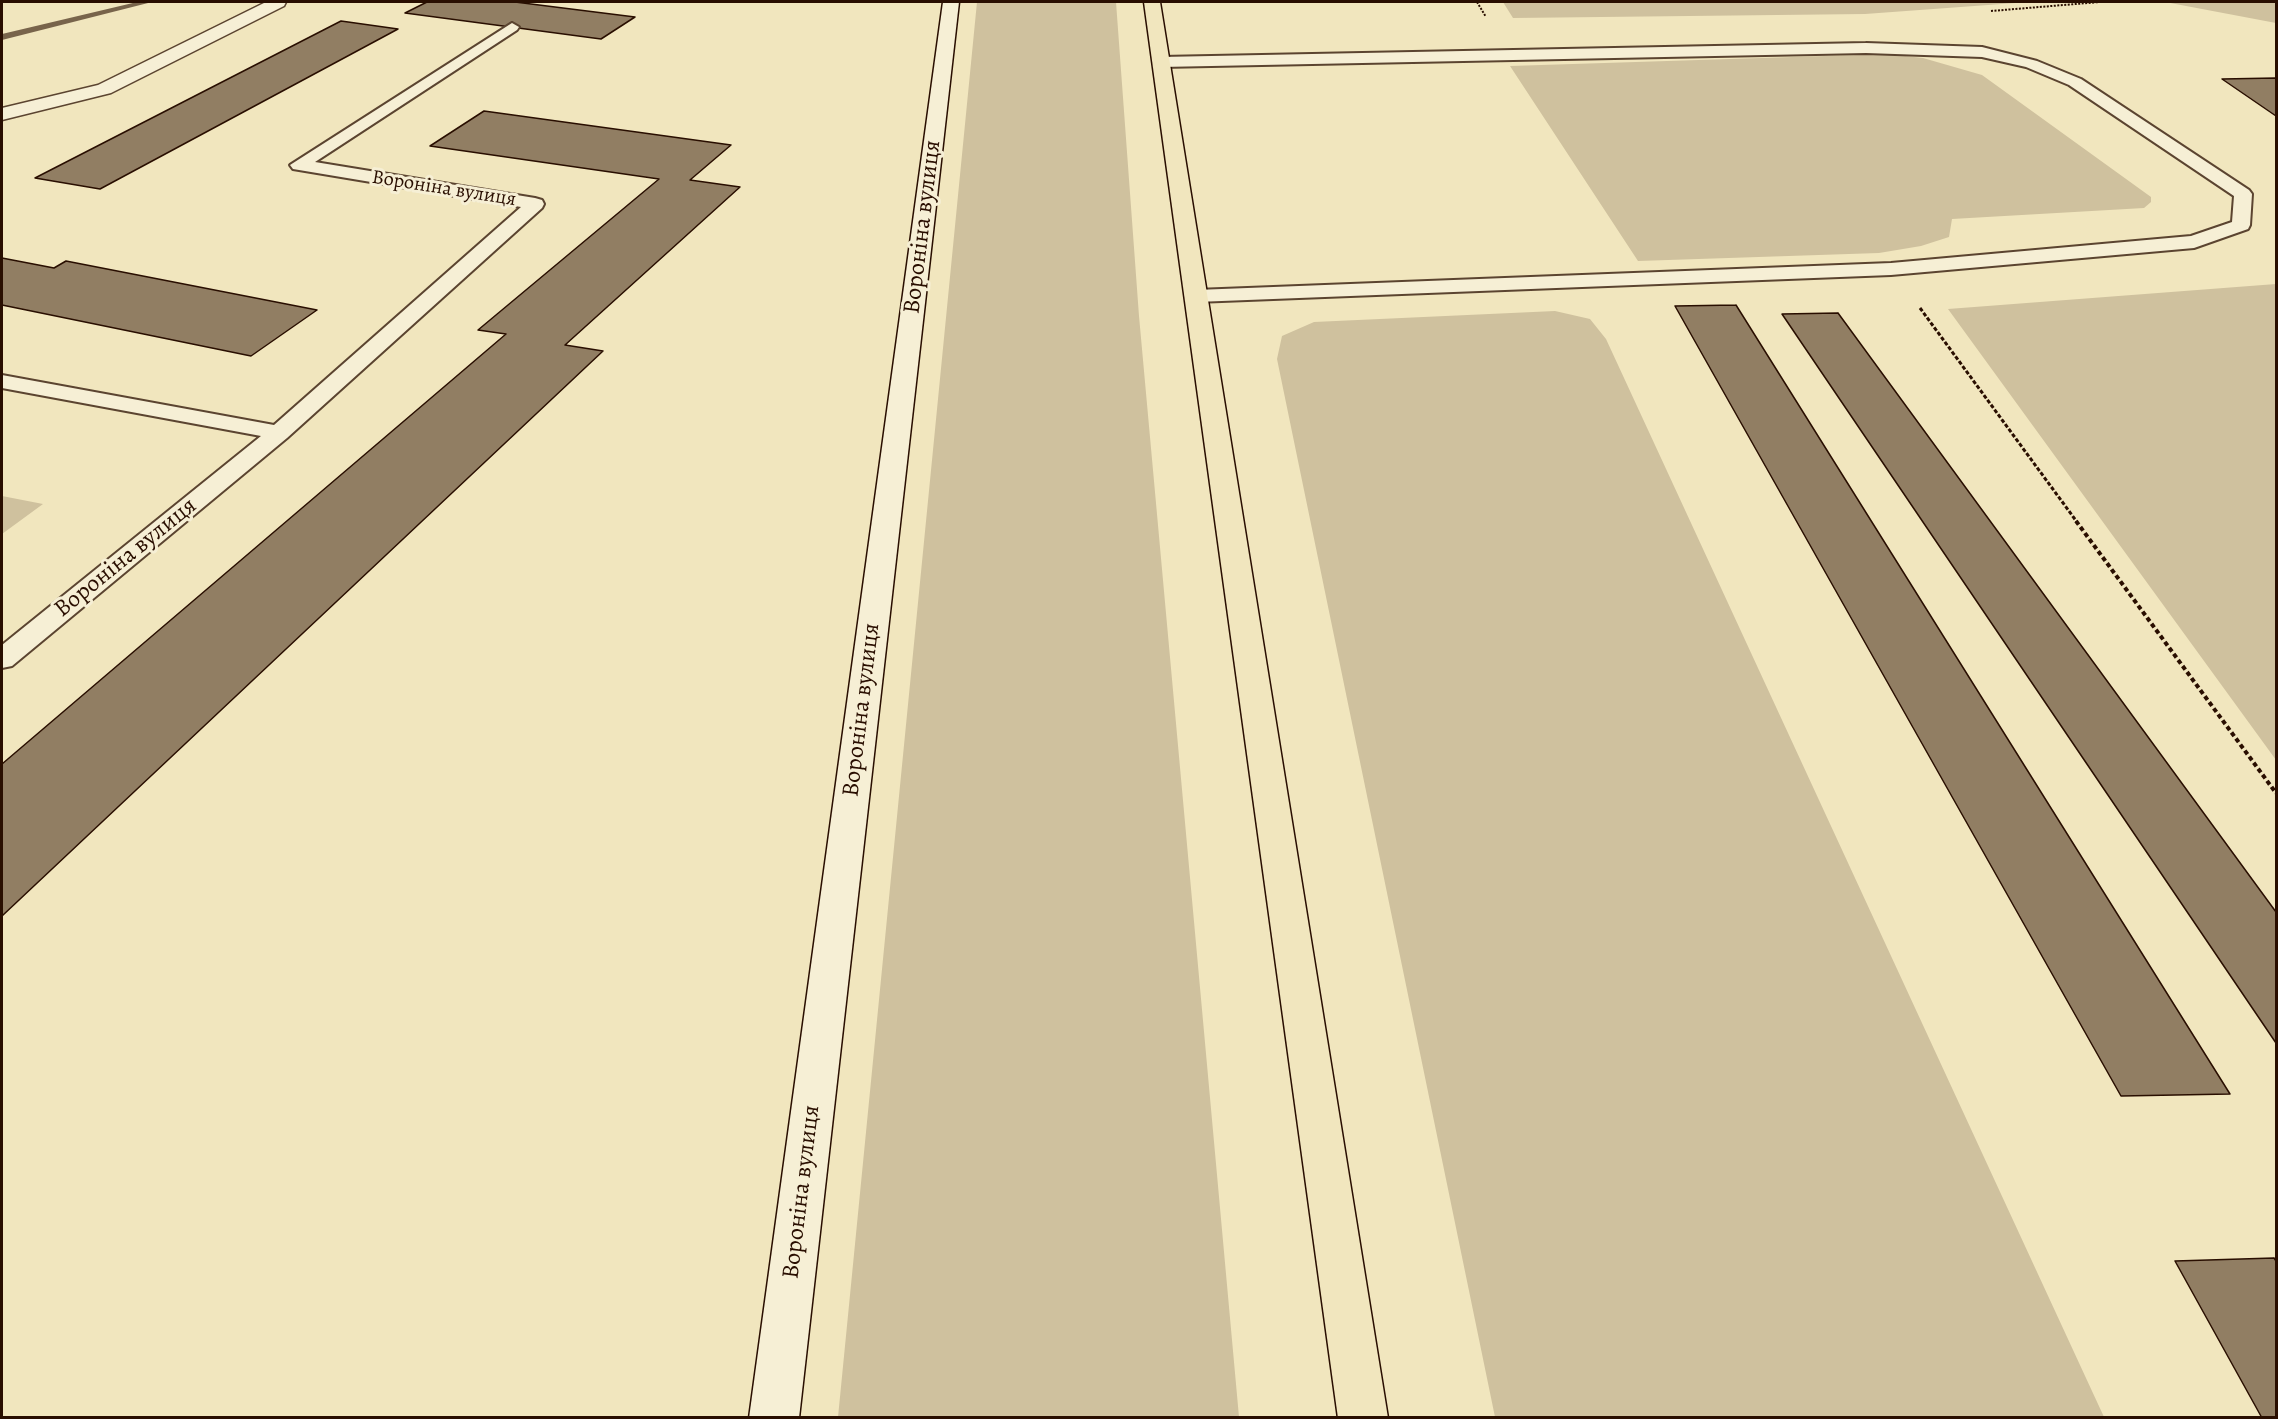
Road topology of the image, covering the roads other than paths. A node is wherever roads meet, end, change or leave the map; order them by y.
1 (279, 2) edge
2 (951, 2) edge
3 (1152, 2) edge
4 (512, 27) dead end
5 (1161, 62) junction
6 (2, 114) edge
7 (1196, 296) junction
8 (2, 381) edge
9 (279, 433) junction
10 (2, 659) edge
11 (774, 1418) edge
12 (1363, 1418) edge

1 - 6 street
2 - 11 street, Вороніна вулиця
3 - 5 highway
4 - 9 lane, Вороніна вулиця
5 - 7 highway
5 - 7 lane
7 - 12 highway
8 - 9 lane
9 - 10 lane, Вороніна вулиця

